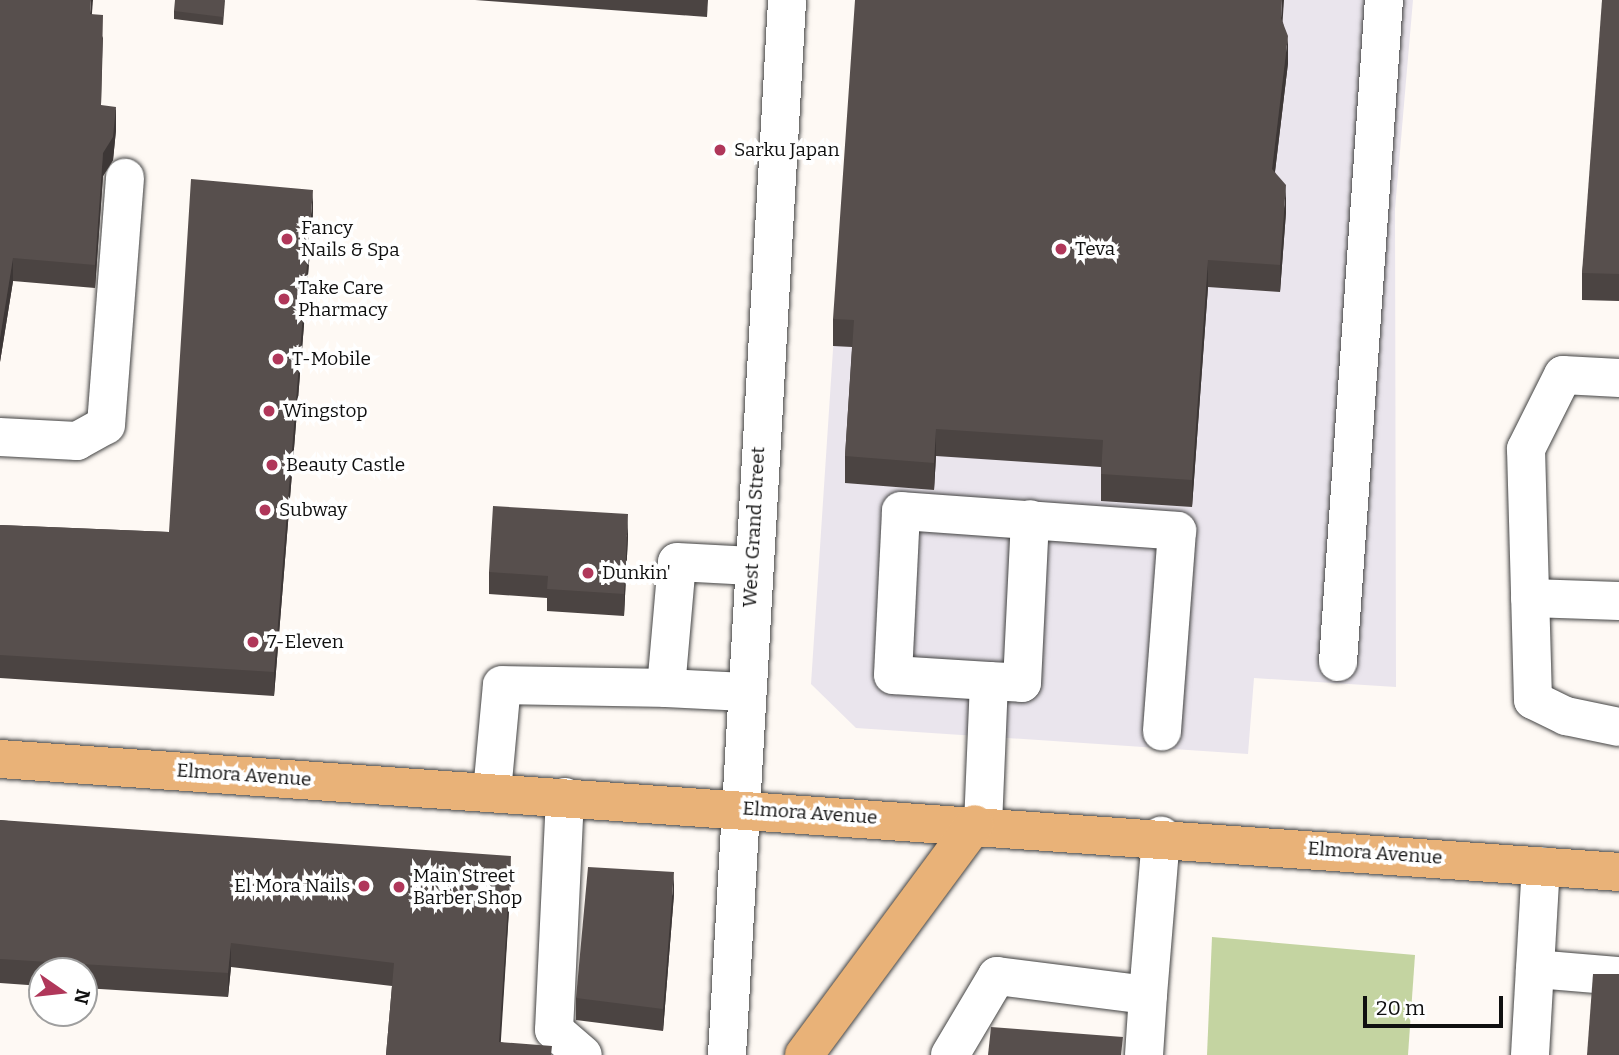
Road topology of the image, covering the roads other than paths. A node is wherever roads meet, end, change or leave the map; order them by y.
1 (787, 0) edge
2 (1384, 0) edge
3 (125, 178) dead end
4 (1619, 378) edge
5 (0, 437) edge
6 (1030, 519) junction
7 (752, 566) junction
8 (1530, 598) junction
9 (1619, 601) edge
10 (1338, 662) dead end
11 (989, 681) junction
12 (666, 688) junction
13 (745, 692) junction
14 (1619, 727) edge
15 (1162, 731) dead end
16 (0, 759) edge
17 (492, 792) junction
18 (565, 797) junction
19 (739, 809) junction
20 (979, 825) junction
21 (1161, 836) junction
22 (1541, 866) junction
23 (1619, 872) edge
24 (1535, 969) junction
25 (1619, 976) edge
26 (1148, 995) junction
27 (583, 1055) edge
28 (727, 1055) edge
29 (804, 1055) edge
30 (950, 1055) edge
31 (1144, 1055) edge
32 (1530, 1055) edge

1 - 7 street, West Grand Street
2 - 10 street
3 - 5 street
4 - 8 street
6 - 11 street
6 - 11 street
6 - 15 street
7 - 12 street
7 - 13 street, West Grand Street
8 - 9 street
8 - 14 street
11 - 20 street
12 - 13 street
12 - 17 street
13 - 19 street, West Grand Street
16 - 17 main road, Elmora Avenue
17 - 18 main road, Elmora Avenue
18 - 19 main road, Elmora Avenue
18 - 27 street
19 - 20 main road, Elmora Avenue
19 - 28 street, West Grand Street
20 - 21 main road, Elmora Avenue
20 - 29 main road
21 - 22 main road, Elmora Avenue
21 - 26 street
22 - 23 main road, Elmora Avenue
22 - 24 street
24 - 25 street
24 - 32 street
26 - 30 street
26 - 31 street

